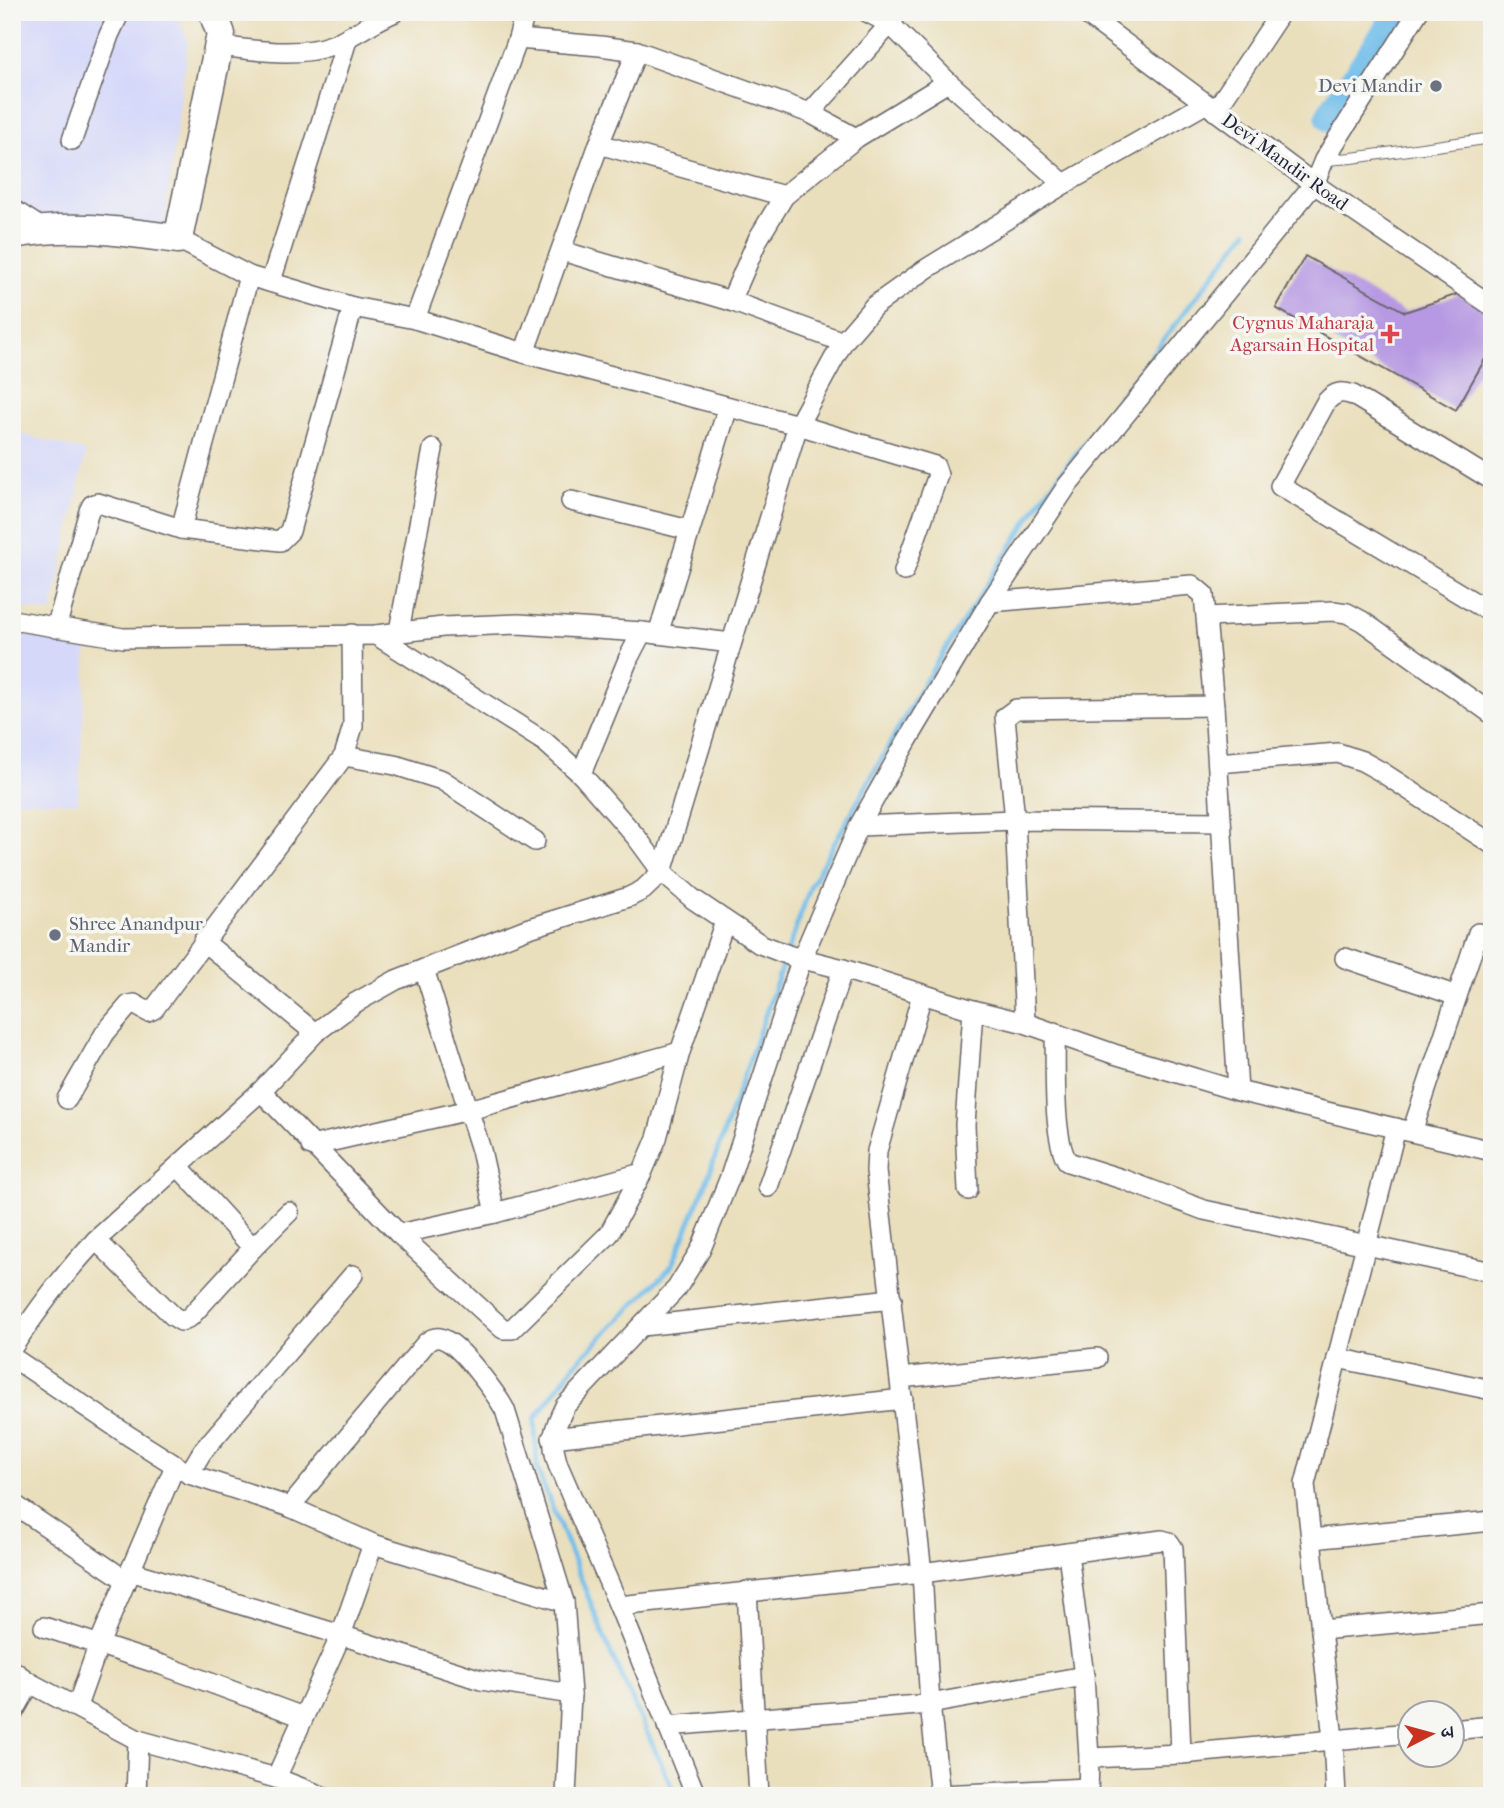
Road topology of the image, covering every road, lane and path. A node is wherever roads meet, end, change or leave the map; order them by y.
1 (120, 12) edge
2 (214, 12) edge
3 (395, 12) edge
4 (525, 12) edge
5 (867, 12) edge
6 (1083, 12) edge
7 (1281, 12) edge
8 (1418, 12) edge
9 (894, 18) edge
10 (348, 37) junction
11 (518, 40) junction
12 (218, 46) junction
13 (637, 51) junction
14 (948, 82) junction
15 (1210, 107) junction
16 (810, 113) junction
17 (856, 138) junction
18 (1492, 138) edge
19 (72, 140) dead end
20 (599, 144) junction
21 (1324, 160) junction
22 (1064, 184) junction
23 (1314, 184) junction
24 (784, 196) junction
25 (12, 209) edge
26 (43, 229) junction
27 (12, 234) edge
28 (178, 239) junction
29 (562, 251) junction
30 (249, 276) junction
31 (271, 281) junction
32 (731, 301) junction
33 (1492, 306) edge
34 (353, 307) junction
35 (415, 319) junction
36 (843, 342) junction
37 (524, 354) junction
38 (728, 407) junction
39 (798, 425) junction
40 (433, 449) dead end
41 (1492, 480) edge
42 (571, 501) dead end
43 (181, 529) junction
44 (689, 530) junction
45 (904, 571) dead end
46 (990, 602) junction
47 (1492, 613) edge
48 (1207, 617) junction
49 (12, 620) edge
50 (57, 628) junction
51 (399, 631) junction
52 (650, 633) junction
53 (352, 634) junction
54 (376, 635) junction
55 (731, 643) junction
56 (1214, 706) junction
57 (1492, 714) edge
58 (344, 756) junction
59 (1218, 763) junction
60 (581, 774) junction
61 (1015, 820) junction
62 (1221, 822) junction
63 (859, 826) junction
64 (535, 841) dead end
65 (1492, 844) edge
66 (662, 872) junction
67 (725, 921) junction
68 (1478, 933) dead end
69 (203, 941) junction
70 (797, 957) junction
71 (1345, 958) dead end
72 (424, 969) junction
73 (844, 969) junction
74 (922, 995) junction
75 (1457, 996) junction
76 (973, 1010) junction
77 (1025, 1023) junction
78 (1055, 1032) junction
79 (315, 1033) junction
80 (680, 1052) junction
81 (261, 1091) junction
82 (1238, 1091) junction
83 (67, 1099) dead end
84 (469, 1110) junction
85 (1404, 1130) junction
86 (311, 1146) junction
87 (1492, 1151) edge
88 (178, 1166) junction
89 (642, 1173) junction
90 (768, 1187) dead end
91 (968, 1190) dead end
92 (289, 1212) dead end
93 (495, 1213) junction
94 (398, 1234) junction
95 (96, 1240) junction
96 (1366, 1245) junction
97 (253, 1248) junction
98 (1492, 1272) edge
99 (353, 1275) dead end
100 (892, 1299) junction
101 (642, 1326) junction
102 (12, 1348) edge
103 (12, 1357) edge
104 (1097, 1358) dead end
105 (1337, 1358) junction
106 (900, 1378) junction
107 (1492, 1390) edge
108 (903, 1399) junction
109 (552, 1438) junction
110 (182, 1470) junction
111 (12, 1503) edge
112 (290, 1507) junction
113 (1492, 1521) edge
114 (1311, 1539) junction
115 (373, 1544) junction
116 (1068, 1553) junction
117 (922, 1573) junction
118 (128, 1576) junction
119 (747, 1591) junction
120 (564, 1602) junction
121 (619, 1606) junction
122 (1492, 1614) edge
123 (44, 1627) dead end
124 (1321, 1630) junction
125 (341, 1635) junction
126 (99, 1644) junction
127 (12, 1670) edge
128 (1084, 1676) junction
129 (30, 1683) junction
130 (571, 1694) junction
131 (930, 1704) junction
132 (77, 1706) junction
133 (12, 1715) edge
134 (303, 1717) junction
135 (756, 1719) junction
136 (667, 1726) junction
137 (1492, 1727) edge
138 (1466, 1729) edge
139 (1396, 1734) edge
140 (1333, 1739) junction
141 (138, 1740) junction
142 (1181, 1754) junction
143 (1089, 1758) junction
144 (276, 1778) junction
145 (1087, 1792) edge
146 (136, 1796) edge
147 (322, 1796) edge
148 (566, 1796) edge
149 (696, 1796) edge
150 (759, 1796) edge
151 (940, 1796) edge
152 (1336, 1796) edge

1 - 19 street
2 - 12 street
3 - 10 street
4 - 11 street
5 - 9 street
6 - 15 street, Devi Mandir Road
7 - 15 street
8 - 21 street
9 - 14 street
9 - 16 street
10 - 12 street
10 - 31 street
11 - 13 street
11 - 35 street
12 - 28 street
13 - 16 street
13 - 20 street
14 - 17 street
14 - 22 street
15 - 22 street
15 - 23 street, Devi Mandir Road
16 - 17 street
17 - 24 street
18 - 21 lane
20 - 24 street
20 - 29 street
21 - 23 street
22 - 36 street
23 - 33 street, Devi Mandir Road
23 - 46 street
24 - 32 street
25 - 26 street
26 - 27 street
26 - 28 street
28 - 30 street
29 - 32 street
29 - 37 street
30 - 31 street
30 - 43 street
31 - 34 street
32 - 36 street
34 - 35 street
34 - 43 street
35 - 37 street
36 - 39 street
37 - 38 street
38 - 39 street
38 - 44 street
39 - 45 street
39 - 55 street
40 - 51 street
41 - 47 street
42 - 44 street
43 - 50 street
44 - 52 street
46 - 48 street
46 - 63 street
48 - 56 street
48 - 57 street
49 - 50 street
50 - 53 street
51 - 52 street
51 - 54 street
52 - 55 street
52 - 60 street
53 - 54 street
53 - 58 street
54 - 60 street
55 - 66 street
56 - 59 street
56 - 61 street
58 - 64 street
58 - 69 street
59 - 62 street
59 - 65 street
60 - 66 street
61 - 62 street
61 - 63 street
61 - 77 street
62 - 82 street
63 - 70 street
66 - 67 street
66 - 72 street
67 - 70 street
67 - 80 street
68 - 75 street
69 - 79 street
69 - 83 street
70 - 73 street
70 - 101 street
71 - 75 street
72 - 79 street
72 - 84 street
73 - 74 street
73 - 90 street
74 - 76 street
74 - 100 street
75 - 85 street
76 - 77 street
76 - 91 street
77 - 78 street
78 - 82 street
78 - 96 street
79 - 81 street
80 - 84 street
80 - 89 street
81 - 86 street
81 - 88 street
82 - 85 street
84 - 86 street
84 - 93 street
85 - 87 street
85 - 96 street
86 - 94 street
88 - 95 street
88 - 97 street
89 - 93 street
89 - 94 street
92 - 97 street
93 - 94 street
95 - 97 street
95 - 102 street
96 - 98 street
96 - 105 street
99 - 110 street
100 - 101 street
100 - 106 street
101 - 109 street
103 - 110 street
104 - 106 street
105 - 107 street
105 - 114 street
106 - 108 street
108 - 109 street
108 - 117 street
109 - 121 street
110 - 112 street
110 - 118 street
111 - 118 street
112 - 115 street
112 - 120 street
113 - 114 street
114 - 124 street
115 - 120 street
115 - 125 street
116 - 117 street
116 - 128 street
116 - 142 street
117 - 119 street
117 - 131 street
118 - 125 street
118 - 126 street
119 - 121 street
119 - 135 street
120 - 130 street
121 - 136 street
122 - 124 street
123 - 126 street
124 - 140 street
125 - 130 street
125 - 134 street
126 - 132 street
126 - 134 street
127 - 129 street
128 - 131 street
128 - 143 street
129 - 132 street
129 - 133 street
130 - 148 street
131 - 135 street
131 - 151 street
132 - 141 street
134 - 144 street
135 - 136 street
135 - 150 street
136 - 149 street
137 - 138 street
139 - 140 street
140 - 142 street
140 - 152 street
141 - 144 street
141 - 146 street
142 - 143 street
143 - 145 street
144 - 147 street
145 - 151 street

